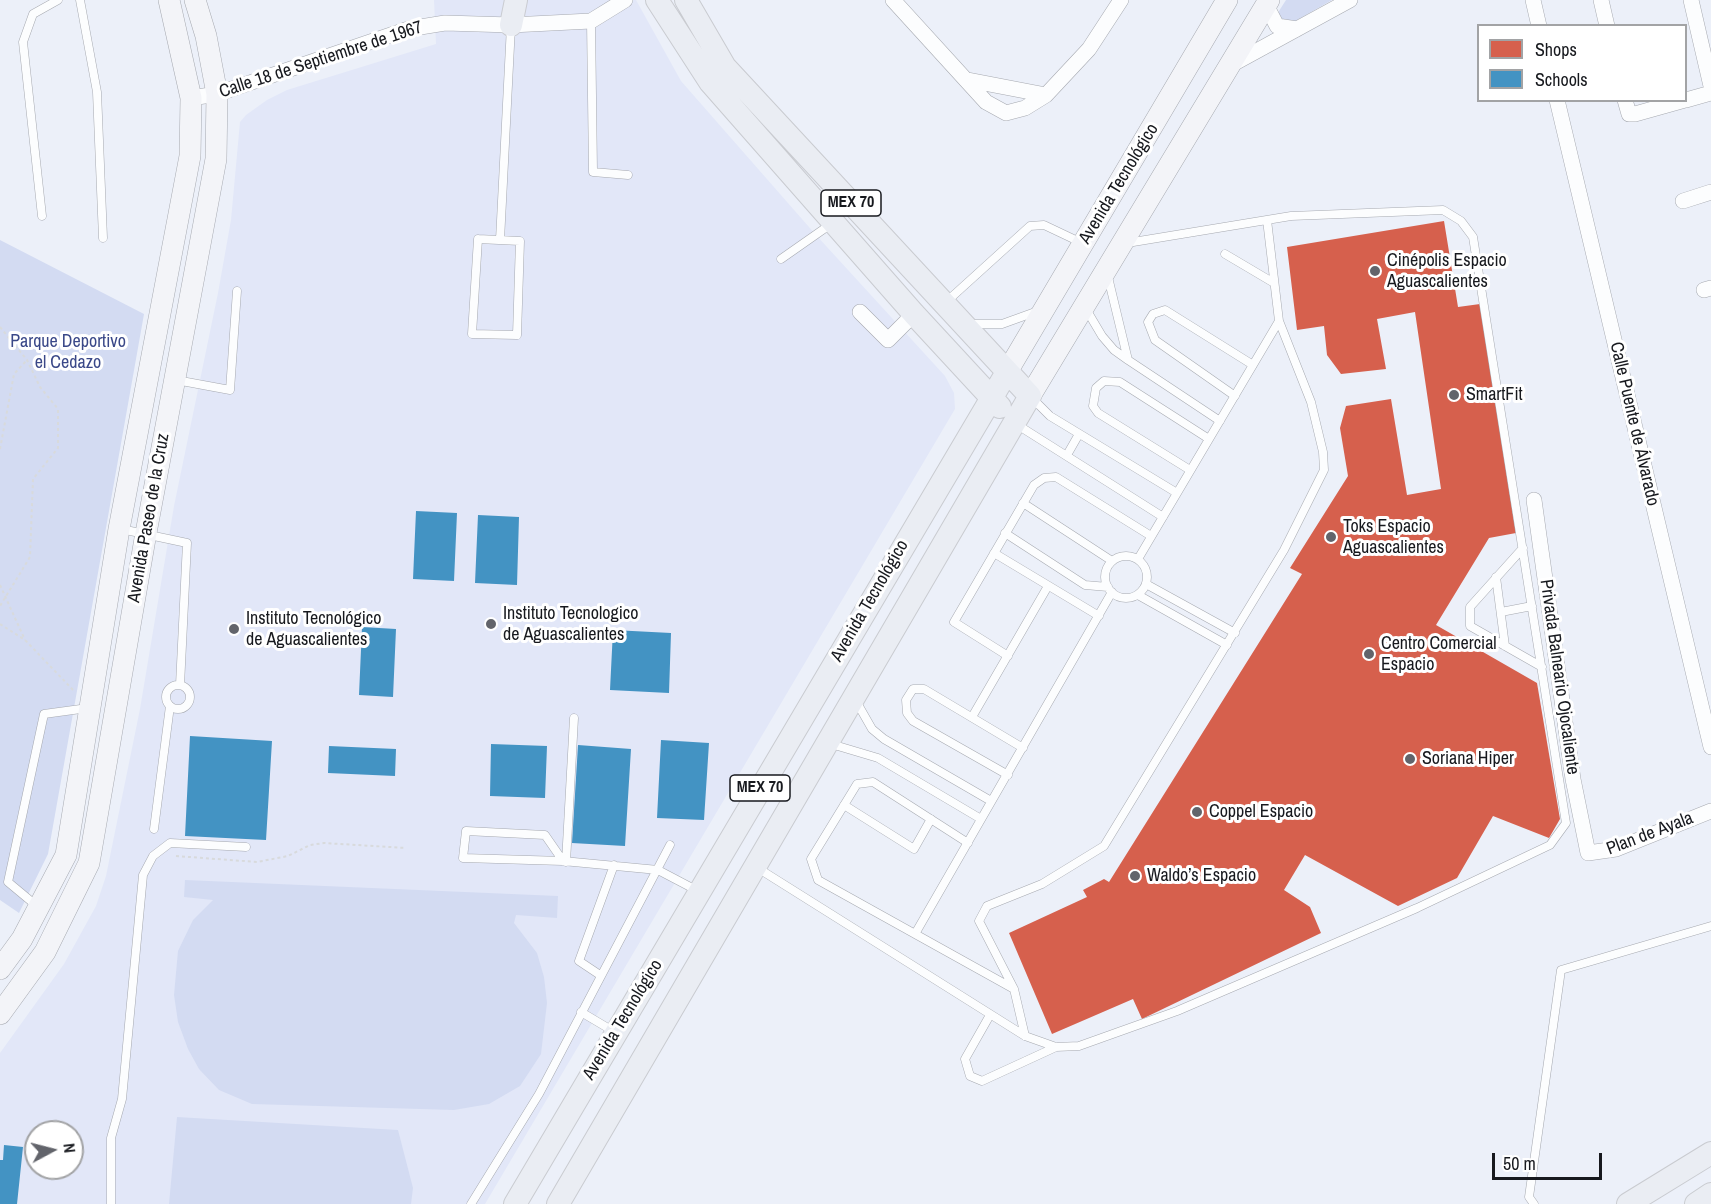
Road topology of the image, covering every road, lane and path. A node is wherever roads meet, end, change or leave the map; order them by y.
1 (58, 0) edge
2 (80, 0) edge
3 (169, 0) edge
4 (195, 0) edge
5 (516, 0) edge
6 (625, 0) edge
7 (657, 0) edge
8 (686, 0) edge
9 (893, 0) edge
10 (1120, 0) edge
11 (1227, 0) edge
12 (1350, 0) edge
13 (1533, 0) edge
14 (1601, 0) edge
15 (1691, 0) edge
16 (1268, 3) edge
17 (591, 21) junction
18 (1539, 24) edge
19 (1607, 24) edge
20 (511, 25) junction
21 (1297, 29) junction
22 (1231, 65) junction
23 (968, 80) junction
24 (1711, 86) edge
25 (1711, 93) edge
26 (217, 94) junction
27 (1046, 95) junction
28 (191, 98) junction
29 (1687, 99) edge
30 (1557, 102) edge
31 (1626, 102) edge
32 (1678, 102) edge
33 (628, 175) dead end
34 (1711, 192) edge
35 (1683, 201) dead end
36 (42, 216) dead end
37 (1267, 220) junction
38 (835, 222) junction
39 (103, 238) dead end
40 (500, 240) junction
41 (1083, 244) junction
42 (1122, 244) junction
43 (1225, 254) dead end
44 (781, 259) dead end
45 (1106, 271) junction
46 (1274, 283) junction
47 (237, 291) dead end
48 (944, 304) junction
49 (1047, 306) junction
50 (1084, 307) junction
51 (860, 312) dead end
52 (914, 314) junction
53 (1279, 321) junction
54 (963, 324) junction
55 (0, 327) edge
56 (27, 360) junction
57 (1128, 360) junction
58 (1253, 365) junction
59 (1007, 372) junction
60 (175, 379) junction
61 (990, 396) junction
62 (1030, 396) junction
63 (1235, 396) junction
64 (1220, 421) junction
65 (1012, 422) junction
66 (1079, 434) junction
67 (1209, 439) junction
68 (0, 449) edge
69 (1067, 455) junction
70 (1190, 470) junction
71 (1177, 493) junction
72 (1534, 500) dead end
73 (1023, 503) junction
74 (1163, 517) junction
75 (119, 529) junction
76 (146, 533) junction
77 (1005, 534) junction
78 (1151, 536) junction
79 (1523, 548) junction
80 (994, 553) junction
81 (1138, 559) junction
82 (1112, 561) junction
83 (1496, 577) junction
84 (1146, 584) junction
85 (0, 585) edge
86 (1048, 586) junction
87 (1110, 589) junction
88 (5, 595) junction
89 (1138, 595) junction
90 (0, 606) edge
91 (1532, 606) junction
92 (1501, 612) junction
93 (1099, 616) junction
94 (0, 624) edge
95 (1235, 633) junction
96 (25, 640) junction
97 (1227, 645) junction
98 (1505, 646) junction
99 (1008, 656) junction
100 (1542, 668) junction
101 (180, 685) junction
102 (854, 696) junction
103 (170, 706) junction
104 (90, 708) junction
105 (972, 717) junction
106 (573, 718) dead end
107 (827, 743) junction
108 (1711, 747) edge
109 (1023, 748) junction
110 (1008, 775) junction
111 (992, 801) junction
112 (844, 805) junction
113 (1711, 811) edge
114 (931, 819) junction
115 (981, 819) junction
116 (154, 829) dead end
117 (968, 843) junction
118 (670, 846) dead end
119 (246, 847) dead end
120 (406, 848) dead end
121 (1588, 853) joint
122 (153, 856) junction
123 (564, 862) junction
124 (614, 865) junction
125 (755, 867) junction
126 (657, 870) junction
127 (699, 891) junction
128 (38, 907) junction
129 (1711, 926) edge
130 (915, 934) junction
131 (0, 969) edge
132 (600, 975) junction
133 (1014, 989) junction
134 (581, 1012) junction
135 (0, 1014) edge
136 (990, 1015) junction
137 (616, 1032) junction
138 (1025, 1036) junction
139 (1056, 1047) junction
140 (1711, 1154) edge
141 (1711, 1194) edge
142 (111, 1204) edge
143 (471, 1204) edge
144 (514, 1204) edge
145 (558, 1204) edge
146 (1534, 1204) edge
147 (1628, 1204) edge
148 (1696, 1204) edge

1 - 36 lane
2 - 39 lane
3 - 28 main road, Avenida Paseo de la Cruz
4 - 26 main road, Avenida Paseo de la Cruz
5 - 20 main road
6 - 17 street, Calle 18 de Septiembre de 1967
7 - 38 main road, MEX 70
8 - 48 main road, MEX 70
9 - 23 street
10 - 27 street
11 - 41 main road, Avenida Tecnológico / MEX 70
12 - 21 street
13 - 18 street
14 - 19 street
15 - 24 street
16 - 21 street, Avenida Tecnológico
16 - 22 main road, Avenida Tecnológico / MEX 70
17 - 20 street, Calle 18 de Septiembre de 1967
17 - 33 lane
20 - 26 street, Calle 18 de Septiembre de 1967
20 - 40 lane
21 - 22 street
22 - 42 main road, Avenida Tecnológico / MEX 70
23 - 27 street
23 - 27 street
25 - 29 street
26 - 28 street, Calle 18 de Septiembre de 1967
26 - 60 main road, Avenida Paseo de la Cruz
28 - 75 main road, Avenida Paseo de la Cruz
30 - 108 street, Calle Puente de Álvarado
31 - 32 street
34 - 35 street
37 - 42 lane
37 - 46 lane
37 - 79 lane
38 - 44 lane
38 - 52 main road, MEX 70
40 - 40 lane
41 - 48 lane
41 - 49 main road, Avenida Tecnológico / MEX 70
42 - 45 main road, Avenida Tecnológico / MEX 70
43 - 46 lane
45 - 50 main road, Avenida Tecnológico / MEX 70
45 - 57 lane
46 - 53 lane
47 - 60 lane
48 - 54 main road, MEX 70
49 - 54 lane
49 - 59 main road, Avenida Tecnológico / MEX 70
50 - 57 lane
50 - 62 main road, Avenida Tecnológico / MEX 70
51 - 52 street
52 - 61 main road, MEX 70
53 - 58 lane
53 - 95 lane
54 - 59 main road, MEX 70
55 - 56 path
56 - 68 path
56 - 88 path
57 - 64 lane
58 - 63 lane
58 - 63 lane
59 - 61 main road, Avenida Tecnológico / MEX 70
59 - 62 main road, MEX 70
60 - 76 main road, Avenida Paseo de la Cruz
61 - 65 main road, MEX 70
61 - 127 main road, Avenida Tecnológico / MEX 70
62 - 65 main road, Avenida Tecnológico / MEX 70
62 - 66 lane
63 - 64 lane
64 - 67 lane
65 - 69 lane
65 - 102 main road, Avenida Tecnológico / MEX 70
66 - 69 lane
66 - 71 lane
67 - 70 lane
67 - 70 lane
69 - 74 lane
70 - 71 lane
71 - 74 lane
72 - 121 street, Privada Balneario Ojocaliente
73 - 77 lane
73 - 78 lane
73 - 82 lane
74 - 78 lane
75 - 76 lane
75 - 104 main road, Avenida Paseo de la Cruz
76 - 101 lane
76 - 135 main road, Avenida Paseo de la Cruz
77 - 80 lane
77 - 87 lane
78 - 81 lane
79 - 83 lane
79 - 91 lane
80 - 86 lane
80 - 99 lane
81 - 82 lane
81 - 84 lane
82 - 87 lane
83 - 92 lane
83 - 98 lane
84 - 89 lane
84 - 95 lane
85 - 88 path
86 - 93 lane
86 - 99 lane
87 - 89 lane
87 - 93 lane
88 - 90 path
88 - 96 path
89 - 97 lane
91 - 92 lane
91 - 100 lane
92 - 98 lane
93 - 109 lane
94 - 96 path
95 - 97 lane
96 - 104 path
97 - 133 lane
98 - 100 lane
99 - 105 lane
100 - 139 lane
101 - 103 lane
101 - 103 lane
102 - 107 main road, Avenida Tecnológico / MEX 70
102 - 111 lane
103 - 116 lane
104 - 128 main road, Avenida Paseo de la Cruz
104 - 128 lane
105 - 109 lane
105 - 110 lane
106 - 123 lane
107 - 115 lane
107 - 125 main road, Avenida Tecnológico / MEX 70
109 - 110 lane
110 - 111 lane
111 - 115 lane
112 - 114 lane
112 - 114 lane
112 - 130 lane
113 - 121 street, Plan de Ayala
114 - 117 lane
115 - 117 lane
117 - 130 lane
118 - 126 lane
119 - 122 lane
120 - 122 path
122 - 142 lane
123 - 123 lane
123 - 124 lane
124 - 126 lane
124 - 132 lane
125 - 136 lane
125 - 145 main road, Avenida Tecnológico / MEX 70
126 - 127 lane
126 - 132 lane
127 - 137 main road, Avenida Tecnológico / MEX 70
128 - 131 main road, Avenida Paseo de la Cruz
129 - 146 lane
130 - 133 lane
132 - 134 lane
133 - 138 lane
134 - 137 lane
134 - 143 lane
136 - 138 lane
136 - 139 lane
137 - 144 main road, Avenida Tecnológico / MEX 70
138 - 139 lane
140 - 147 main road
141 - 148 main road

